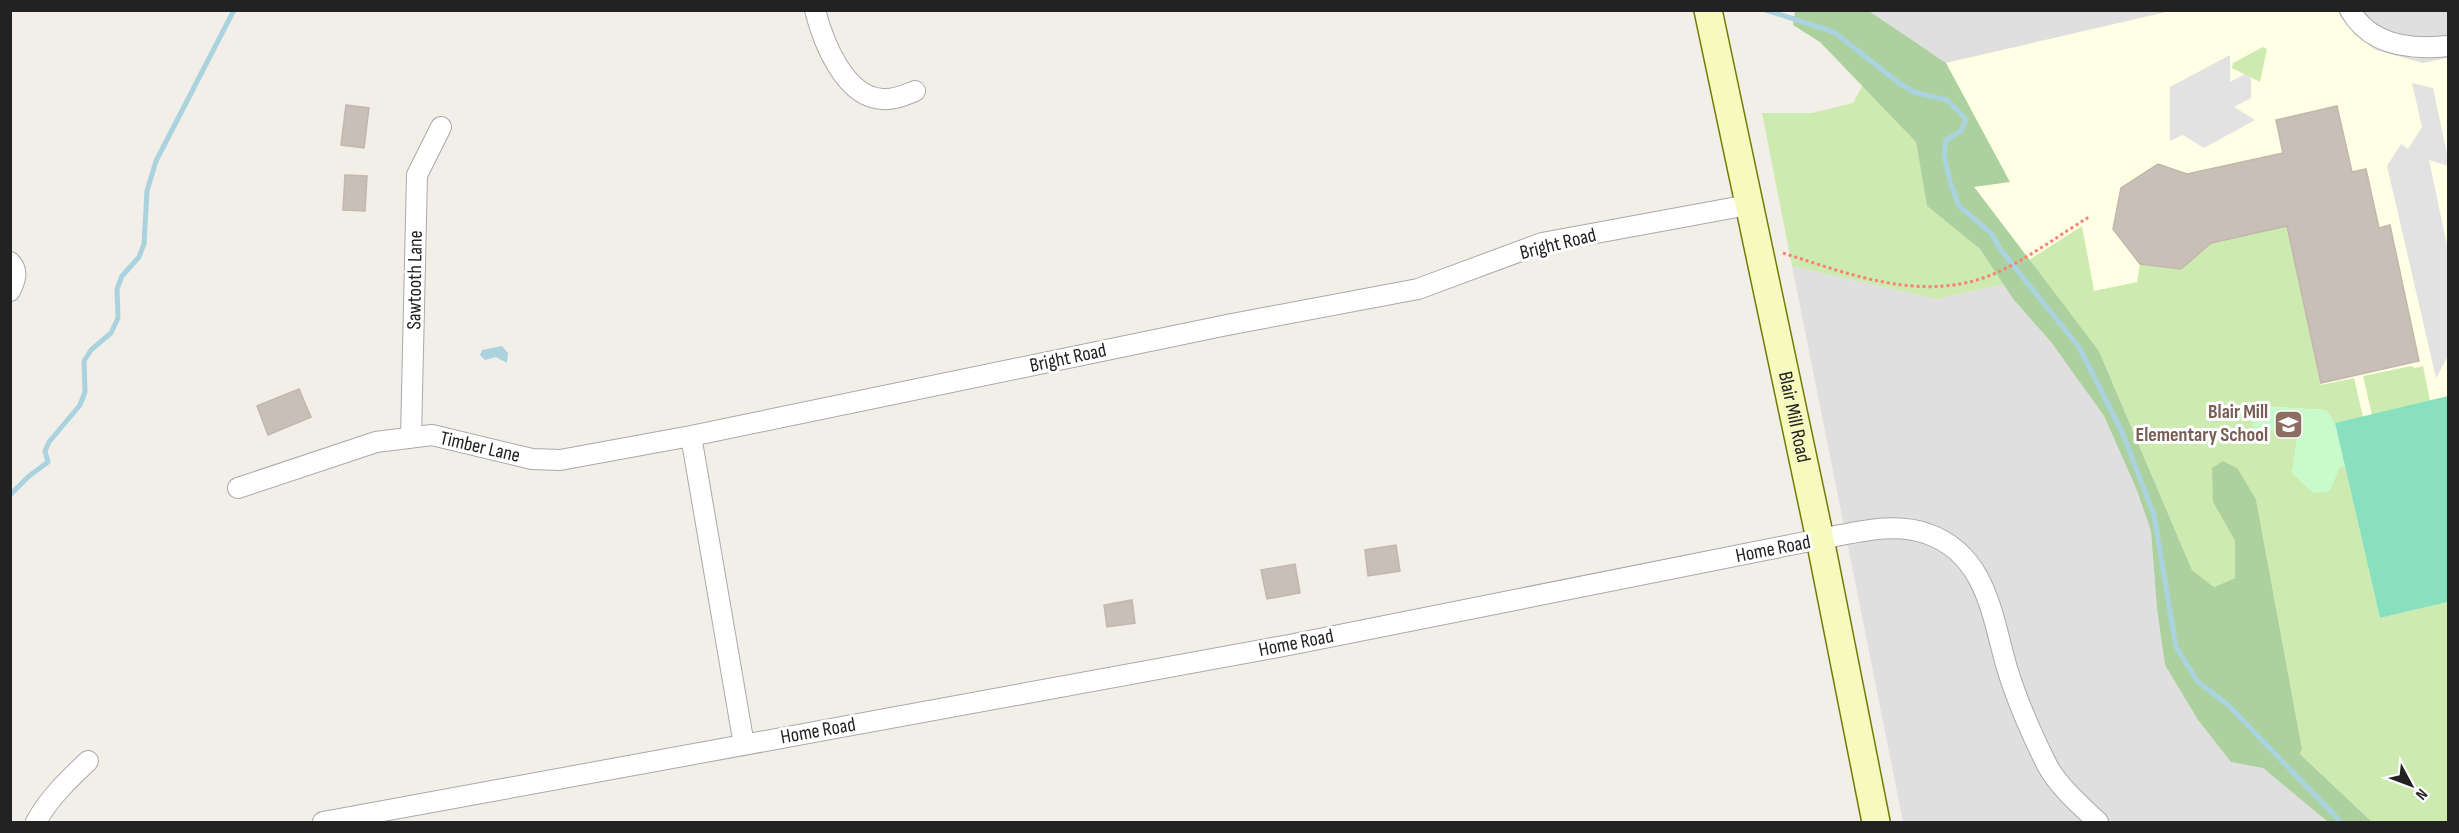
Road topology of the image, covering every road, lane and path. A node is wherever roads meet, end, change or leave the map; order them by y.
1 (815, 10) edge
2 (1708, 10) edge
3 (2350, 10) edge
4 (2448, 46) edge
5 (915, 91) dead end
6 (441, 127) dead end
7 (1748, 205) junction
8 (2089, 217) dead end
9 (1757, 244) junction
10 (10, 262) edge
11 (10, 291) edge
12 (691, 436) junction
13 (411, 438) junction
14 (238, 488) dead end
15 (1820, 539) junction
16 (744, 745) junction
17 (88, 761) dead end
18 (36, 822) edge
19 (323, 822) edge
20 (1876, 822) edge
21 (2098, 822) edge

1 - 5 street
2 - 7 main road, Blair Mill Road
3 - 4 street
6 - 13 street, Sawtooth Lane
7 - 9 main road, Blair Mill Road
7 - 12 street, Bright Road
8 - 9 path
9 - 15 main road, Blair Mill Road
10 - 11 street
12 - 13 street, Timber Lane
12 - 16 street
13 - 14 street, Timber Lane
15 - 16 street, Home Road
15 - 20 main road, Blair Mill Road
15 - 21 street, Home Road
16 - 19 street, Home Road
17 - 18 street

